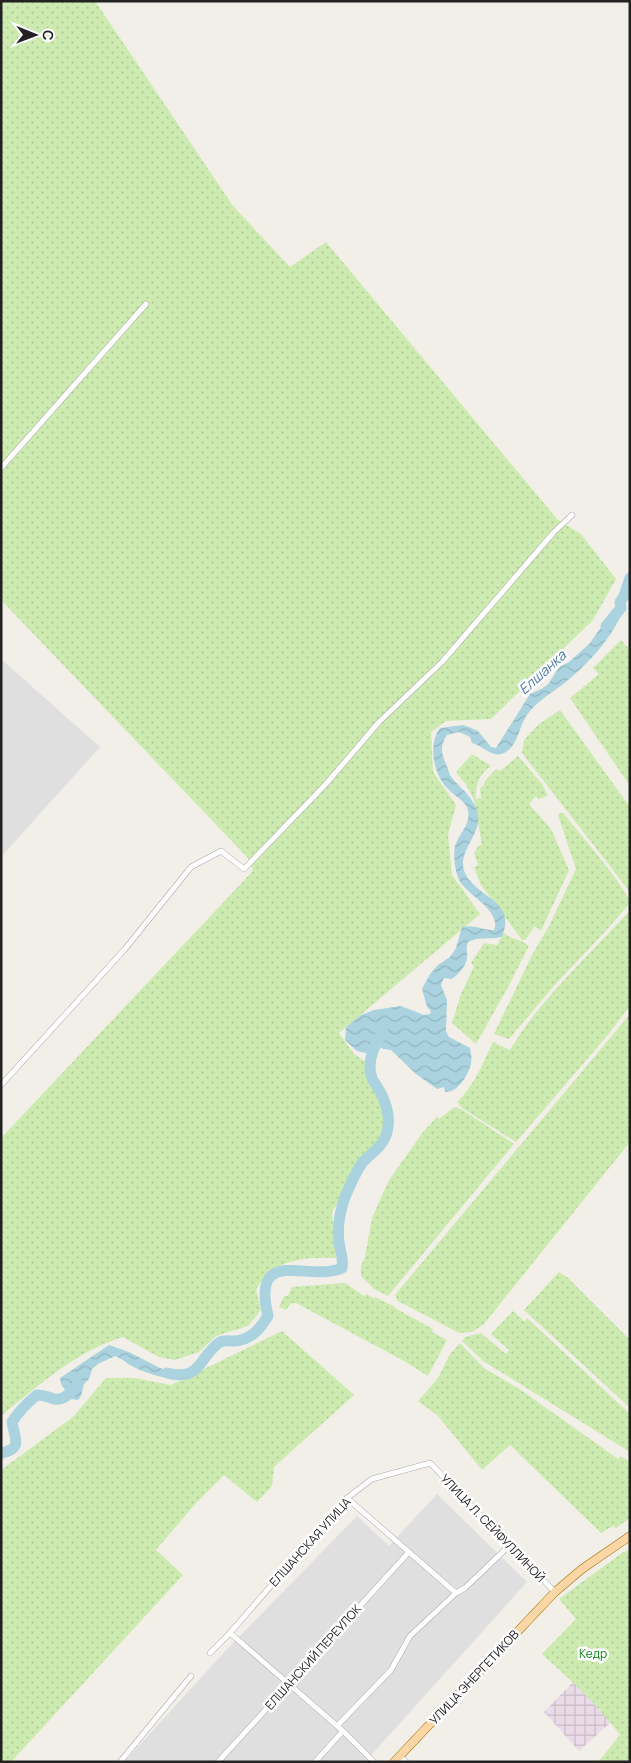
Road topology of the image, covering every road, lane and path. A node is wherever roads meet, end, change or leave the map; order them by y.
1 (146, 304) dead end
2 (1, 468) edge
3 (572, 515) dead end
4 (1, 1084) edge
5 (430, 1463) joint
6 (347, 1498) junction
7 (630, 1536) edge
8 (510, 1545) junction
9 (409, 1552) junction
10 (555, 1592) junction
11 (456, 1593) junction
12 (230, 1633) junction
13 (210, 1653) dead end
14 (191, 1676) dead end
15 (288, 1685) junction
16 (337, 1726) junction
17 (343, 1731) junction
18 (400, 1760) edge
19 (120, 1762) edge
20 (218, 1762) edge
21 (315, 1762) edge
22 (374, 1762) edge

1 - 2 street
3 - 4 street
5 - 6 street, ЕЛШАНСКАЯ УЛИЦА
5 - 8 street, УЛИЦА Л. СЕЙФУЛЛИНОЙ
6 - 9 street
6 - 12 street, ЕЛШАНСКАЯ УЛИЦА
7 - 10 main road, УЛИЦА ЭНЕРГЕТИКОВ
8 - 10 street, УЛИЦА Л. СЕЙФУЛЛИНОЙ
8 - 11 street
9 - 11 street
9 - 15 street, ЕЛШАНСКИЙ ПЕРЕУЛОК
10 - 18 main road, УЛИЦА ЭНЕРГЕТИКОВ
11 - 16 street
12 - 13 street, ЕЛШАНСКАЯ УЛИЦА
12 - 15 street
14 - 19 street
15 - 16 street
15 - 20 street, ЕЛШАНСКИЙ ПЕРЕУЛОК
16 - 17 street
17 - 21 street
17 - 22 street

